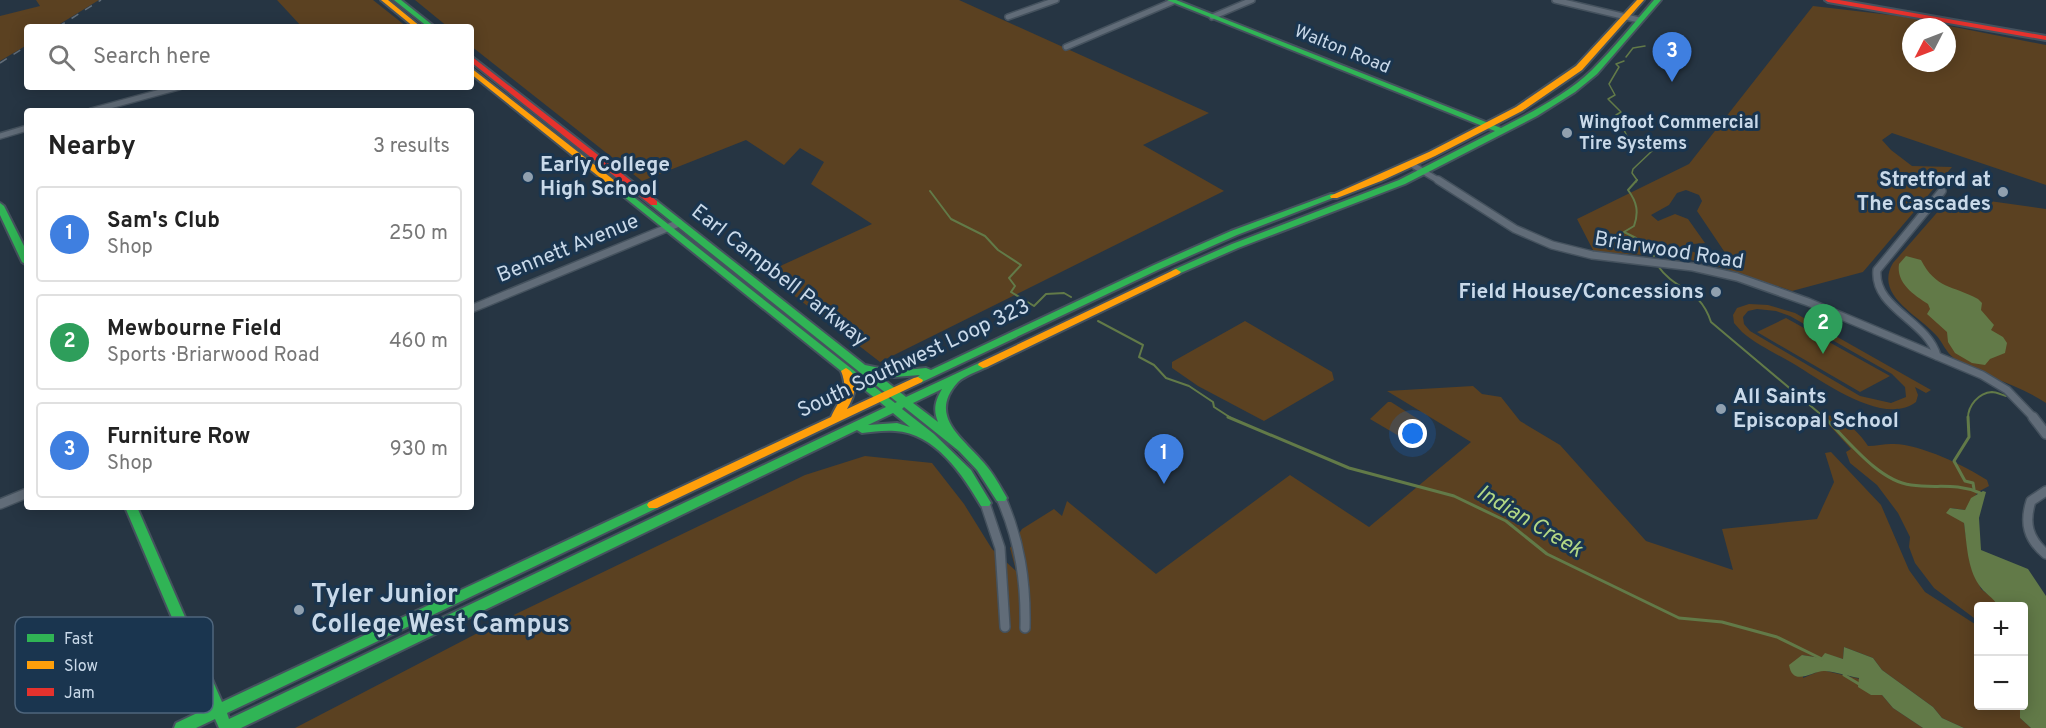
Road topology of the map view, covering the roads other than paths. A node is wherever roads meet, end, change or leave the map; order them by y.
1 (384, 0) edge
2 (397, 0) edge
3 (1056, 0) edge
4 (1252, 0) edge
5 (1555, 0) edge
6 (1641, 0) edge
7 (1658, 0) edge
8 (1828, 0) edge
9 (1172, 1) edge
10 (1212, 16) junction
11 (1008, 17) dead end
12 (1626, 17) junction
13 (1639, 21) junction
14 (414, 24) edge
15 (428, 24) edge
16 (2046, 38) edge
17 (1066, 47) dead end
18 (474, 61) edge
19 (474, 71) edge
20 (499, 86) junction
21 (168, 90) edge
22 (102, 108) edge
23 (1488, 125) junction
24 (24, 129) edge
25 (1502, 131) junction
26 (0, 136) edge
27 (1411, 164) junction
28 (1425, 171) junction
29 (1942, 191) dead end
30 (0, 206) edge
31 (679, 223) junction
32 (668, 228) junction
33 (24, 256) edge
34 (1156, 267) junction
35 (1146, 287) junction
36 (474, 308) edge
37 (1937, 356) junction
38 (864, 368) junction
39 (943, 368) junction
40 (846, 371) junction
41 (959, 376) junction
42 (893, 392) junction
43 (880, 398) junction
44 (907, 402) junction
45 (894, 408) junction
46 (834, 418) junction
47 (2046, 434) edge
48 (930, 437) junction
49 (831, 438) junction
50 (963, 448) junction
51 (2046, 491) edge
52 (24, 494) edge
53 (1001, 498) joint
54 (985, 502) joint
55 (0, 504) edge
56 (132, 510) edge
57 (2046, 554) edge
58 (179, 617) edge
59 (1005, 627) dead end
60 (1024, 628) dead end
61 (213, 696) edge
62 (219, 710) junction
63 (213, 713) edge
64 (213, 713) edge
65 (181, 728) edge
66 (226, 728) edge

1 - 14 main road
2 - 15 main road
3 - 11 street
4 - 10 street
5 - 12 street
6 - 12 main road, South Southwest Loop 323
7 - 13 main road, South Southwest Loop 323
8 - 16 main road
9 - 10 main road, Walton Road
9 - 17 street
10 - 23 main road, Walton Road
12 - 13 street
12 - 23 main road, South Southwest Loop 323
13 - 25 main road, South Southwest Loop 323
18 - 20 main road, Earl Campbell Parkway
19 - 20 main road, Earl Campbell Parkway
20 - 31 main road, Earl Campbell Parkway
20 - 32 main road, Earl Campbell Parkway
21 - 22 street
23 - 25 main road, Walton Road
23 - 27 main road, South Southwest Loop 323
24 - 26 street
25 - 28 main road, South Southwest Loop 323
27 - 28 street, Briarwood Road
27 - 34 main road, South Southwest Loop 323
28 - 35 main road, South Southwest Loop 323
28 - 37 street, Briarwood Road
29 - 37 street
30 - 33 main road
31 - 32 street, Bennett Avenue
31 - 38 main road, Earl Campbell Parkway
32 - 36 street, Bennett Avenue
32 - 40 main road, Earl Campbell Parkway
34 - 35 main road
34 - 39 main road, South Southwest Loop 323
35 - 41 main road, South Southwest Loop 323
37 - 47 street, Briarwood Road
38 - 39 main road
38 - 42 main road, Earl Campbell Parkway
39 - 42 main road, South Southwest Loop 323
40 - 43 main road, Earl Campbell Parkway
40 - 46 main road
41 - 44 main road, South Southwest Loop 323
41 - 50 main road
42 - 43 main road, South Southwest Loop 323
42 - 44 main road, Earl Campbell Parkway
43 - 45 main road, Earl Campbell Parkway
43 - 46 main road, South Southwest Loop 323
44 - 45 main road, South Southwest Loop 323
44 - 50 main road, Earl Campbell Parkway
45 - 48 main road, Earl Campbell Parkway
45 - 49 main road, South Southwest Loop 323
46 - 62 main road, South Southwest Loop 323
48 - 49 main road
48 - 54 main road, Earl Campbell Parkway
49 - 66 main road, South Southwest Loop 323
50 - 53 main road, Earl Campbell Parkway
51 - 57 street
52 - 55 street
53 - 60 street, Earl Campbell Parkway
54 - 59 street, Earl Campbell Parkway
56 - 58 main road
61 - 62 main road
62 - 63 main road, South Southwest Loop 323
62 - 66 main road
64 - 65 main road, South Southwest Loop 323

